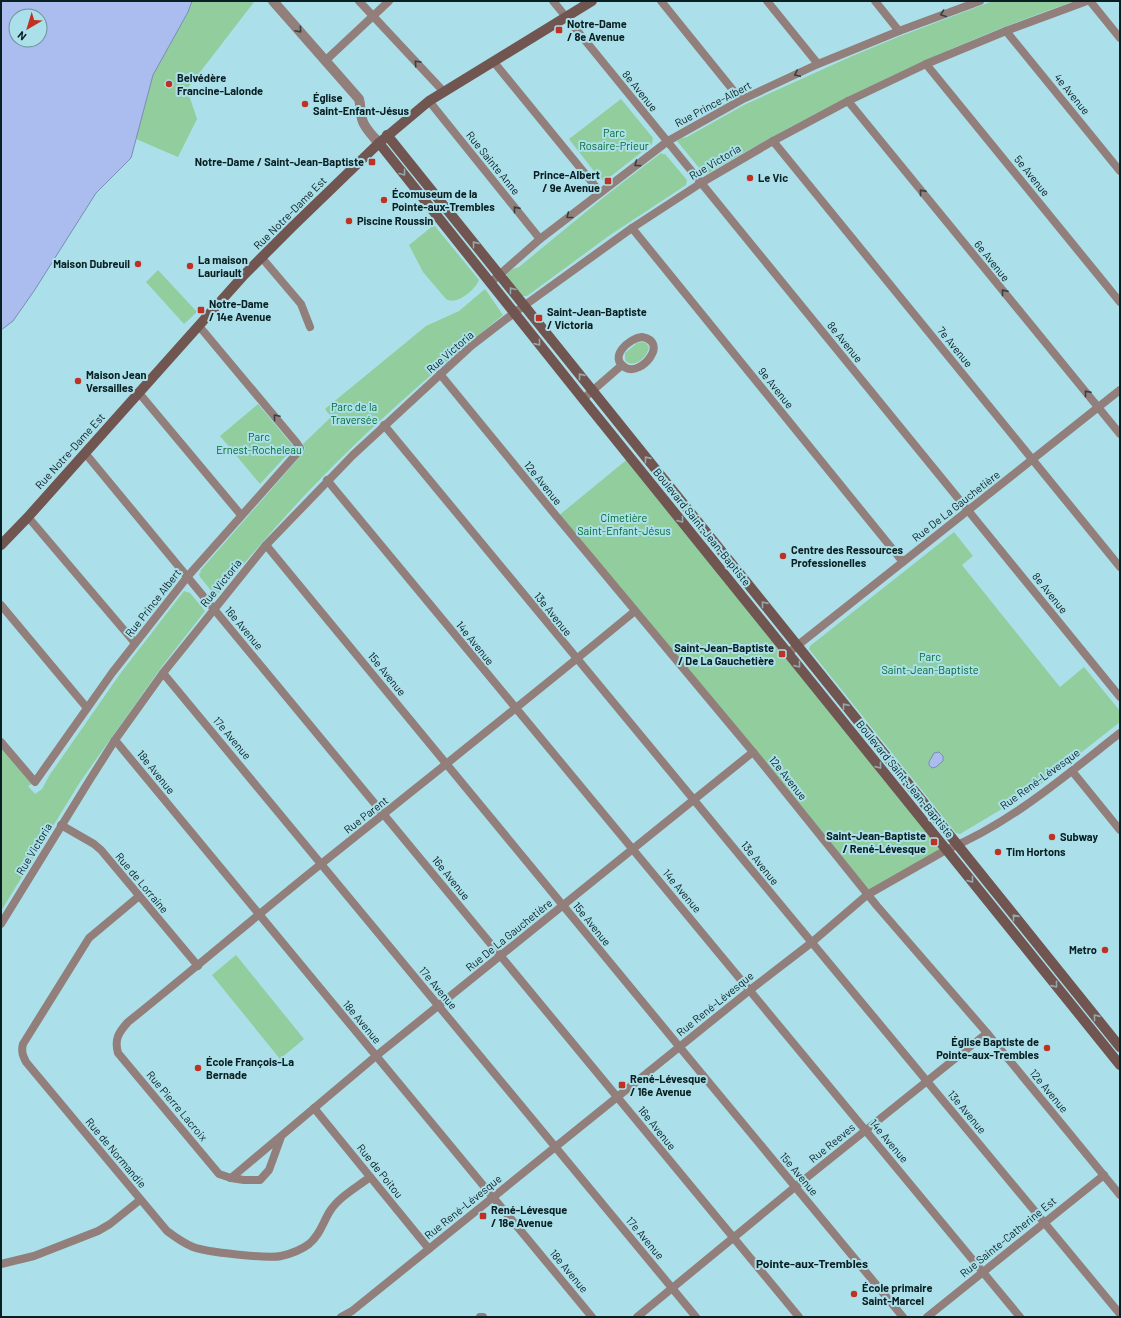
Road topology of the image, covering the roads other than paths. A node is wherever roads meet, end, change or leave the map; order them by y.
1 (273, 1) edge
2 (359, 1) edge
3 (389, 1) edge
4 (553, 1) edge
5 (592, 1) edge
6 (661, 1) edge
7 (767, 1) edge
8 (875, 1) edge
9 (979, 1) edge
10 (1087, 1) edge
11 (1090, 1) edge
12 (373, 16) junction
13 (566, 17) junction
14 (899, 31) junction
15 (1006, 31) junction
16 (1120, 38) edge
17 (493, 60) junction
18 (325, 61) junction
19 (818, 64) junction
20 (926, 64) junction
21 (444, 92) junction
22 (740, 100) junction
23 (429, 101) junction
24 (848, 101) junction
25 (387, 135) junction
26 (668, 141) junction
27 (773, 141) junction
28 (379, 143) junction
29 (1120, 171) edge
30 (701, 183) junction
31 (600, 192) junction
32 (452, 214) junction
33 (442, 222) junction
34 (632, 228) junction
35 (540, 239) junction
36 (262, 258) junction
37 (500, 274) junction
38 (490, 283) junction
39 (1120, 302) edge
40 (524, 306) junction
41 (514, 313) junction
42 (199, 326) junction
43 (310, 327) dead end
44 (622, 365) junction
45 (440, 374) junction
46 (1120, 390) edge
47 (592, 391) junction
48 (139, 392) junction
49 (583, 399) junction
50 (1098, 407) junction
51 (384, 425) junction
52 (623, 429) junction
53 (1120, 434) edge
54 (612, 435) junction
55 (85, 453) junction
56 (1033, 460) junction
57 (327, 480) junction
58 (968, 510) junction
59 (241, 515) junction
60 (28, 517) junction
61 (266, 544) junction
62 (1, 545) edge
63 (903, 562) junction
64 (1120, 567) edge
65 (188, 576) junction
66 (1, 606) edge
67 (214, 609) junction
68 (635, 611) junction
69 (135, 643) junction
70 (797, 646) junction
71 (788, 653) junction
72 (576, 660) junction
73 (163, 673) junction
74 (1120, 697) edge
75 (87, 708) junction
76 (516, 709) junction
77 (1120, 733) edge
78 (115, 740) junction
79 (1, 742) edge
80 (753, 752) junction
81 (446, 764) junction
82 (1072, 771) junction
83 (694, 799) junction
84 (384, 815) junction
85 (61, 825) junction
86 (1120, 830) edge
87 (957, 845) junction
88 (632, 849) junction
89 (946, 850) junction
90 (321, 864) junction
91 (868, 894) junction
92 (138, 896) junction
93 (562, 905) junction
94 (259, 915) junction
95 (1, 924) edge
96 (811, 943) junction
97 (1040, 947) junction
98 (1031, 955) junction
99 (501, 956) junction
100 (198, 966) junction
101 (750, 990) junction
102 (438, 1006) junction
103 (987, 1033) junction
104 (116, 1040) joint
105 (1120, 1047) edge
106 (680, 1048) junction
107 (376, 1056) junction
108 (1120, 1065) edge
109 (927, 1081) junction
110 (617, 1097) junction
111 (314, 1108) junction
112 (866, 1130) junction
113 (280, 1137) junction
114 (556, 1148) junction
115 (1104, 1174) junction
116 (370, 1177) junction
117 (231, 1178) junction
118 (795, 1187) junction
119 (1120, 1195) edge
120 (494, 1198) junction
121 (140, 1200) junction
122 (1045, 1223) junction
123 (733, 1239) junction
124 (429, 1249) junction
125 (1, 1264) edge
126 (983, 1272) junction
127 (672, 1288) junction
128 (1120, 1314) edge
129 (341, 1317) edge
130 (592, 1317) edge
131 (637, 1317) edge
132 (696, 1317) edge
133 (798, 1317) edge
134 (904, 1317) edge
135 (927, 1317) edge
136 (1020, 1317) edge

1 -> 18 street, Boulevard Saint-Jean-Baptiste
2 - 12 street
3 - 12 street
4 - 13 street, 8e Avenue
5 - 13 main road, Rue Notre-Dame Est
6 - 22 street
7 - 19 street
8 - 14 street
9 -> 14 street, Rue Prince-Albert
10 - 15 street, Rue Victoria
11 - 16 street
12 - 18 street
21 -> 12 street
13 - 17 main road, Rue Notre-Dame Est
13 - 26 street, 8e Avenue
14 - 19 street, Rue Prince-Albert
15 - 20 street, Rue Victoria
15 - 29 street, 4e Avenue
17 - 21 main road, Rue Notre-Dame Est
17 - 31 street
18 - 28 street, Boulevard Saint-Jean-Baptiste
19 -> 22 street, Rue Prince-Albert
20 - 24 street, Rue Victoria
20 - 39 street, 5e Avenue
21 - 23 main road, Rue Notre-Dame Est
22 - 26 street, Rue Prince-Albert
23 - 25 main road, Rue Notre-Dame Est
35 -> 23 street, Rue Sainte Anne
24 - 27 street, Rue Victoria
50 -> 24 street, 6e Avenue
25 - 28 main road, Rue Notre-Dame Est
25 - 32 main road, Boulevard Saint-Jean-Baptiste
26 - 30 street, 8e Avenue
26 -> 31 street, Rue Prince-Albert
27 - 30 street, Rue Victoria
27 - 56 street, 7e Avenue
28 -> 33 main road, Boulevard Saint-Jean-Baptiste
28 - 36 main road, Rue Notre-Dame Est
30 - 34 street, Rue Victoria
30 - 58 street, 8e Avenue
31 -> 35 street, Rue Prince-Albert
32 - 33 main road
37 -> 32 main road, Boulevard Saint-Jean-Baptiste
33 - 38 main road, Boulevard Saint-Jean-Baptiste
34 - 40 street, Rue Victoria
34 - 63 street, 9e Avenue
35 - 37 street, Rue Prince-Albert
36 - 42 main road, Rue Notre-Dame Est
36 - 43 street
37 - 38 street, Rue Prince-Albert
40 -> 37 main road, Boulevard Saint-Jean-Baptiste
38 - 41 main road, Boulevard Saint-Jean-Baptiste
40 - 41 street, Rue Victoria
47 -> 40 main road, Boulevard Saint-Jean-Baptiste
41 - 45 street, Rue Victoria
41 -> 49 main road, Boulevard Saint-Jean-Baptiste
42 - 48 main road, Rue Notre-Dame Est
59 -> 42 street, Rue Prince Albert
44 - 44 street
44 - 47 street
45 - 51 street, Rue Victoria
45 - 68 street, 12e Avenue
46 - 50 street, Rue De La Gauchetière
47 - 49 street
47 - 52 main road, Boulevard Saint-Jean-Baptiste
48 - 55 main road, Rue Notre-Dame Est
48 - 59 street
49 - 54 main road, Boulevard Saint-Jean-Baptiste
50 - 53 street, 6e Avenue
50 - 56 street, Rue De La Gauchetière
51 - 57 street, Rue Victoria
51 - 72 street, 13e Avenue
52 - 54 main road
70 -> 52 main road, Boulevard Saint-Jean-Baptiste
54 -> 71 main road, Boulevard Saint-Jean-Baptiste
55 - 60 main road, Rue Notre-Dame Est
55 - 65 street, 16e Avenue
56 - 58 street, Rue De La Gauchetière
56 - 64 street, 7e Avenue
57 - 61 street, Rue Victoria
57 - 76 street, 14e Avenue
58 - 63 street, Rue De La Gauchetière
58 - 74 street, 8e Avenue
59 - 65 street, Rue Prince Albert
60 - 62 main road, Rue Notre-Dame Est
60 - 69 street
61 - 67 street, Rue Victoria
61 - 81 street, 15e Avenue
63 - 70 street, Rue De La Gauchetière
65 - 67 street, 16e Avenue
65 - 69 street, Rue Prince Albert
66 - 75 street
67 - 73 street, Rue Victoria
67 - 84 street, 16e Avenue
68 - 72 street, Rue Parent
68 - 80 street, 12e Avenue
69 - 75 street, Rue Prince Albert
70 - 71 street, Rue De La Gauchetière
87 -> 70 main road, Boulevard Saint-Jean-Baptiste
71 -> 89 main road, Boulevard Saint-Jean-Baptiste
72 - 76 street, Rue Parent
72 - 83 street, 13e Avenue
73 - 78 street, Rue Victoria
73 - 90 street, 17e Avenue
75 - 79 street, Rue Prince Albert
76 - 81 street, Rue Parent
76 - 88 street, 14e Avenue
77 - 82 street, Rue René-Lévesque
78 - 85 street, Rue Victoria
78 - 94 street, 18e Avenue
80 - 83 street, Rue De La Gauchetière
80 - 91 street, 12e Avenue
81 - 84 street, Rue Parent
81 - 93 street, 15e Avenue
82 - 86 street
82 - 87 street, Rue René-Lévesque
83 - 88 street, Rue De La Gauchetière
83 - 96 street, 13e Avenue
84 - 90 street, Rue Parent
84 - 99 street, 16e Avenue
85 - 92 street, Rue de Lorraine
85 - 95 street, Rue Victoria
87 - 89 street, Rue René-Lévesque
97 -> 87 main road, Boulevard Saint-Jean-Baptiste
88 - 93 street, Rue De La Gauchetière
88 - 101 street, 14e Avenue
89 - 91 street, Rue René-Lévesque
89 -> 98 main road, Boulevard Saint-Jean-Baptiste
90 - 94 street, Rue Parent
90 - 102 street, 17e Avenue
91 - 96 street, Rue René-Lévesque
91 - 103 street, 12e Avenue
92 - 100 street, Rue de Lorraine
92 - 121 street, Rue de Normandie
93 - 99 street, Rue De La Gauchetière
93 - 106 street, 15e Avenue
94 - 100 street, Rue Parent
94 - 107 street, 18e Avenue
96 - 101 street, Rue René-Lévesque
96 - 109 street, 13e Avenue
97 - 98 main road
105 -> 97 main road, Boulevard Saint-Jean-Baptiste
98 -> 108 main road, Boulevard Saint-Jean-Baptiste
99 - 102 street, Rue De La Gauchetière
99 - 110 street, 16e Avenue
100 - 104 street, Rue Parent
101 - 106 street, Rue René-Lévesque
101 - 112 street, 14e Avenue
102 - 107 street, Rue De La Gauchetière
102 - 114 street, 17e Avenue
103 - 109 street, Rue Reeves
103 - 115 street, 12e Avenue
104 - 117 street, Rue Pierre Lacroix
106 - 110 street, Rue René-Lévesque
106 - 118 street, 15e Avenue
107 - 111 street, Rue De La Gauchetière
107 - 120 street, 18e Avenue
109 - 112 street, Rue Reeves
109 - 122 street, 13e Avenue
110 - 114 street, Rue René-Lévesque
110 - 123 street, 16e Avenue
111 - 113 street, Rue De La Gauchetière
111 - 116 street, Rue de Poitou
112 - 118 street, Rue Reeves
112 - 126 street, 14e Avenue
113 - 117 street, Rue De La Gauchetière
113 - 117 street
114 - 120 street, Rue René-Lévesque
114 - 127 street, 17e Avenue
115 - 119 street, 12e Avenue
115 - 122 street, Rue Sainte-Catherine Est
116 - 121 street, Rue de Normandie
116 - 124 street, Rue de Poitou
118 - 123 street, Rue Reeves
118 - 134 street, 15e Avenue
120 - 124 street, Rue René-Lévesque
120 - 130 street, 18e Avenue
121 - 125 street
122 - 126 street, Rue Sainte-Catherine Est
122 - 128 street, 13e Avenue
123 - 127 street, Rue Reeves
123 - 133 street, 16e Avenue
124 - 129 street, Rue René-Lévesque
126 - 135 street, Rue Sainte-Catherine Est
126 - 136 street, 14e Avenue
127 - 131 street, Rue Reeves
127 - 132 street, 17e Avenue

